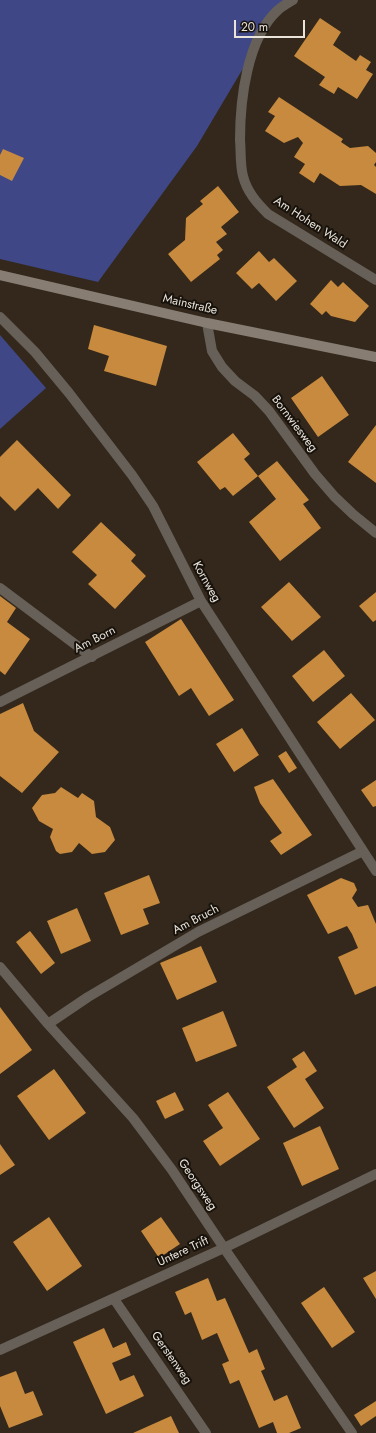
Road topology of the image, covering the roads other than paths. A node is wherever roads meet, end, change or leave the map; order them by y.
1 (293, 0) edge
2 (0, 275) edge
3 (376, 280) edge
4 (0, 317) edge
5 (207, 323) junction
6 (376, 357) edge
7 (376, 533) edge
8 (0, 588) edge
9 (201, 601) junction
10 (92, 657) junction
11 (0, 702) edge
12 (363, 852) junction
13 (376, 871) edge
14 (1, 971) edge
15 (48, 1024) junction
16 (376, 1174) edge
17 (224, 1248) junction
18 (114, 1298) junction
19 (0, 1350) edge
20 (206, 1433) edge
21 (352, 1433) edge

1 - 3 street, Am Hohen Wald
2 - 5 main road, Mainstraße
4 - 9 street, Kornweg
5 - 6 main road, Mainstraße
5 - 7 street, Bornwiesweg
8 - 10 street
9 - 10 street, Am Born
9 - 12 street, Kornweg
10 - 11 street, Am Born
12 - 13 street, Kornweg
12 - 15 street, Am Bruch
14 - 15 street, Georgsweg
15 - 17 street, Georgsweg
16 - 17 street, Untere Trift
17 - 18 street, Untere Trift
17 - 21 street, Georgsweg
18 - 19 street, Untere Trift
18 - 20 street, Gerstenweg

